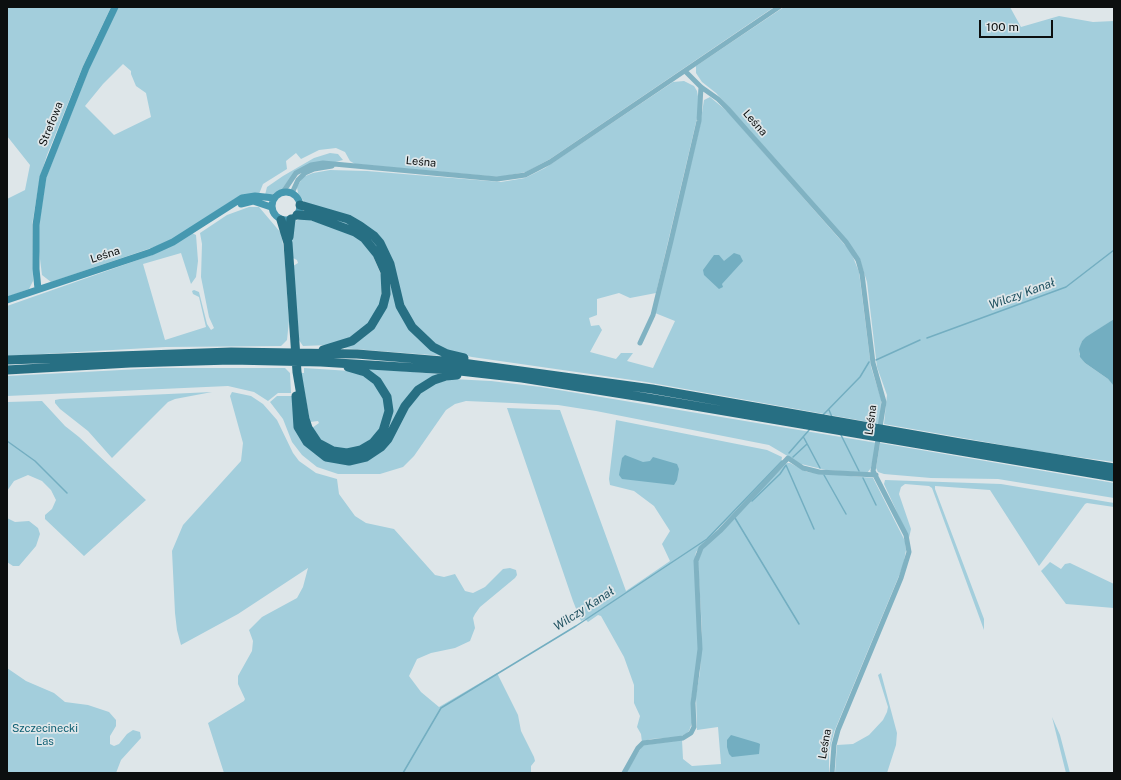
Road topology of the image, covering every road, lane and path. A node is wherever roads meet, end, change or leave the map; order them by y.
1 (115, 7) edge
2 (779, 7) edge
3 (685, 71) junction
4 (701, 87) junction
5 (339, 166) junction
6 (283, 192) junction
7 (292, 193) junction
8 (274, 198) junction
9 (300, 205) junction
10 (271, 207) junction
11 (225, 208) junction
12 (294, 217) junction
13 (280, 220) junction
14 (288, 242) junction
15 (40, 288) junction
16 (7, 300) edge
17 (640, 343) dead end
18 (315, 353) junction
19 (7, 360) edge
20 (321, 362) junction
21 (7, 370) edge
22 (490, 370) junction
23 (297, 372) junction
24 (887, 435) junction
25 (1114, 468) edge
26 (876, 475) junction
27 (1114, 477) edge
28 (624, 773) edge
29 (832, 773) edge

1 - 15 street, Strefowa
2 - 3 street, Leśna
3 - 4 street, Leśna
3 - 5 street, Leśna
4 - 17 street
4 - 26 street, Leśna
5 - 6 street, Leśna
5 - 7 street, Leśna
6 - 7 street
6 - 8 street
7 - 9 street
8 - 10 street
8 - 11 street, Leśna
9 - 12 street
9 - 22 highway
10 - 11 street, Leśna
10 - 13 street
11 - 15 street, Leśna
12 - 13 street
12 - 14 highway
12 - 18 highway
13 - 14 highway
14 - 23 highway
15 - 16 street, Leśna
18 - 19 highway
18 - 22 highway
20 - 21 highway
20 - 22 highway
20 - 23 highway
22 - 23 highway
22 - 24 highway
24 - 25 highway
24 - 27 highway
26 - 28 street
26 - 29 street, Leśna

